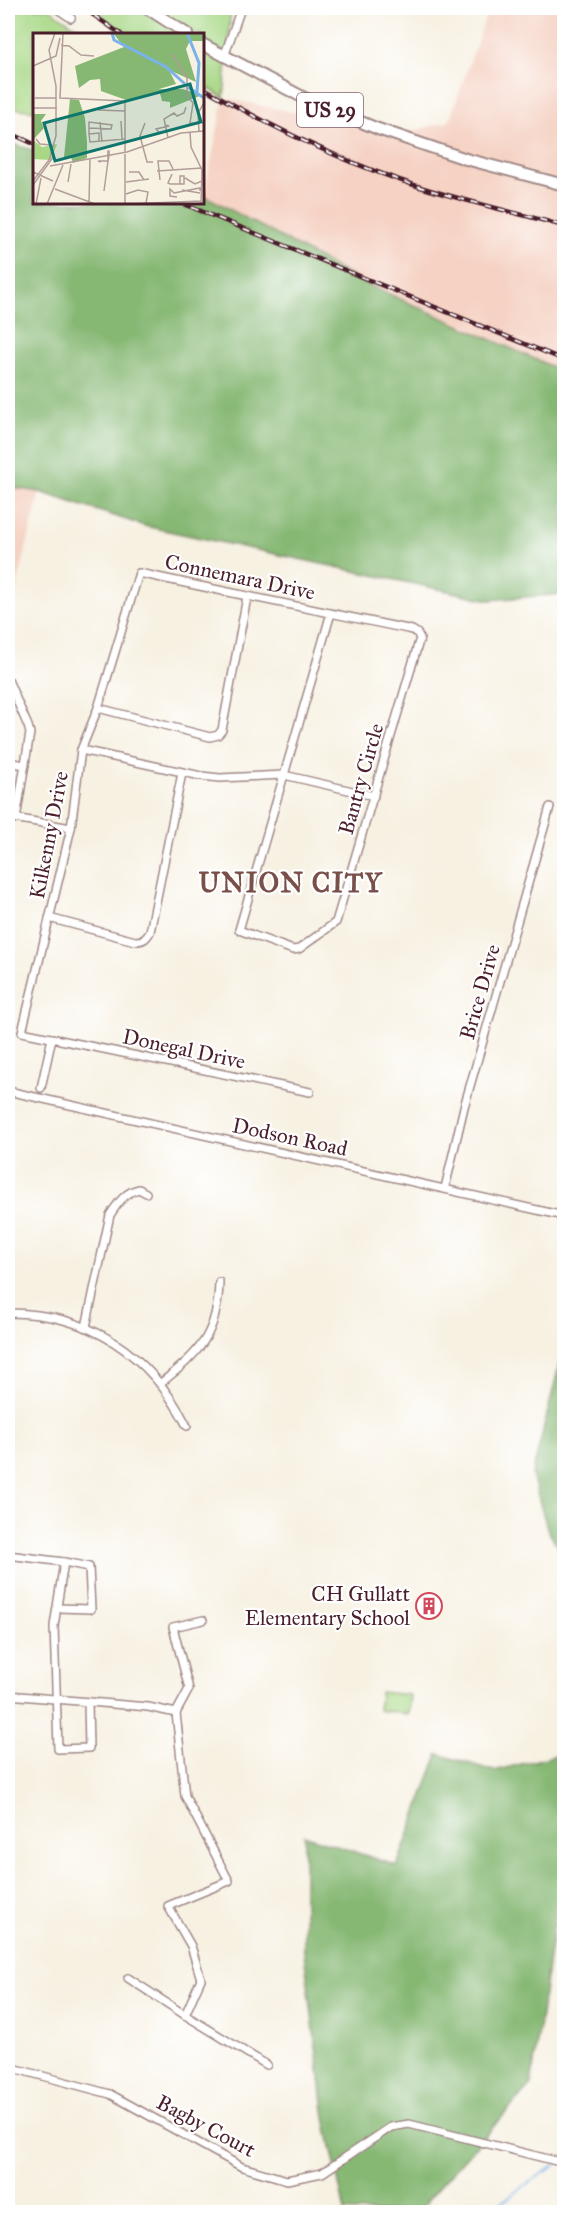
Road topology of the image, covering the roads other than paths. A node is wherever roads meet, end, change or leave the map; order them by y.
1 (56, 8) edge
2 (147, 8) edge
3 (241, 8) edge
4 (71, 18) dead end
5 (186, 33) edge
6 (204, 45) edge
7 (224, 57) junction
8 (564, 185) edge
9 (247, 597) junction
10 (331, 613) junction
11 (8, 680) edge
12 (98, 708) junction
13 (81, 750) junction
14 (8, 762) edge
15 (25, 765) junction
16 (182, 773) junction
17 (284, 775) junction
18 (374, 796) junction
19 (550, 807) dead end
20 (8, 817) edge
21 (16, 819) junction
22 (71, 828) junction
23 (49, 918) junction
24 (52, 1038) junction
25 (41, 1088) dead end
26 (8, 1091) edge
27 (310, 1092) dead end
28 (445, 1188) junction
29 (146, 1193) dead end
30 (564, 1216) edge
31 (219, 1282) dead end
32 (8, 1313) edge
33 (86, 1327) junction
34 (161, 1383) junction
35 (187, 1426) dead end
36 (8, 1555) edge
37 (64, 1562) junction
38 (57, 1608) junction
39 (203, 1620) dead end
40 (8, 1695) edge
41 (56, 1699) junction
42 (88, 1702) junction
43 (176, 1713) junction
44 (128, 1978) dead end
45 (186, 2015) junction
46 (267, 2065) dead end
47 (8, 2082) edge
48 (564, 2163) edge

1 - 4 street
2 - 5 main road
3 - 7 street
6 - 7 main road, US 29
7 - 8 main road, US 29
9 - 10 street, Connemara Drive
9 - 12 street, Connemara Drive
9 - 12 street
10 - 17 street, Bantry Circle
10 - 18 street, Bantry Circle
11 - 15 street
12 - 13 street, Kilkenny Drive
13 - 16 street
13 - 22 street, Kilkenny Drive
14 - 15 street
15 - 21 street
16 - 17 street
16 - 23 street
17 - 18 street
17 - 18 street, Bantry Circle
19 - 28 street, Brice Drive
20 - 21 street
21 - 22 street
22 - 23 street, Kilkenny Drive
23 - 24 street, Kilkenny Drive
24 - 25 street
24 - 27 street, Donegal Drive
26 - 28 street, Dodson Road
28 - 30 street, Dodson Road
29 - 33 street
31 - 34 street
32 - 33 street
33 - 34 street
34 - 35 street
36 - 37 street
37 - 38 street
37 - 38 street
38 - 41 street
39 - 43 street
40 - 41 street
41 - 42 street
41 - 42 street
42 - 43 street
43 - 45 street
44 - 45 street
45 - 46 street
47 - 48 street, Bagby Court

